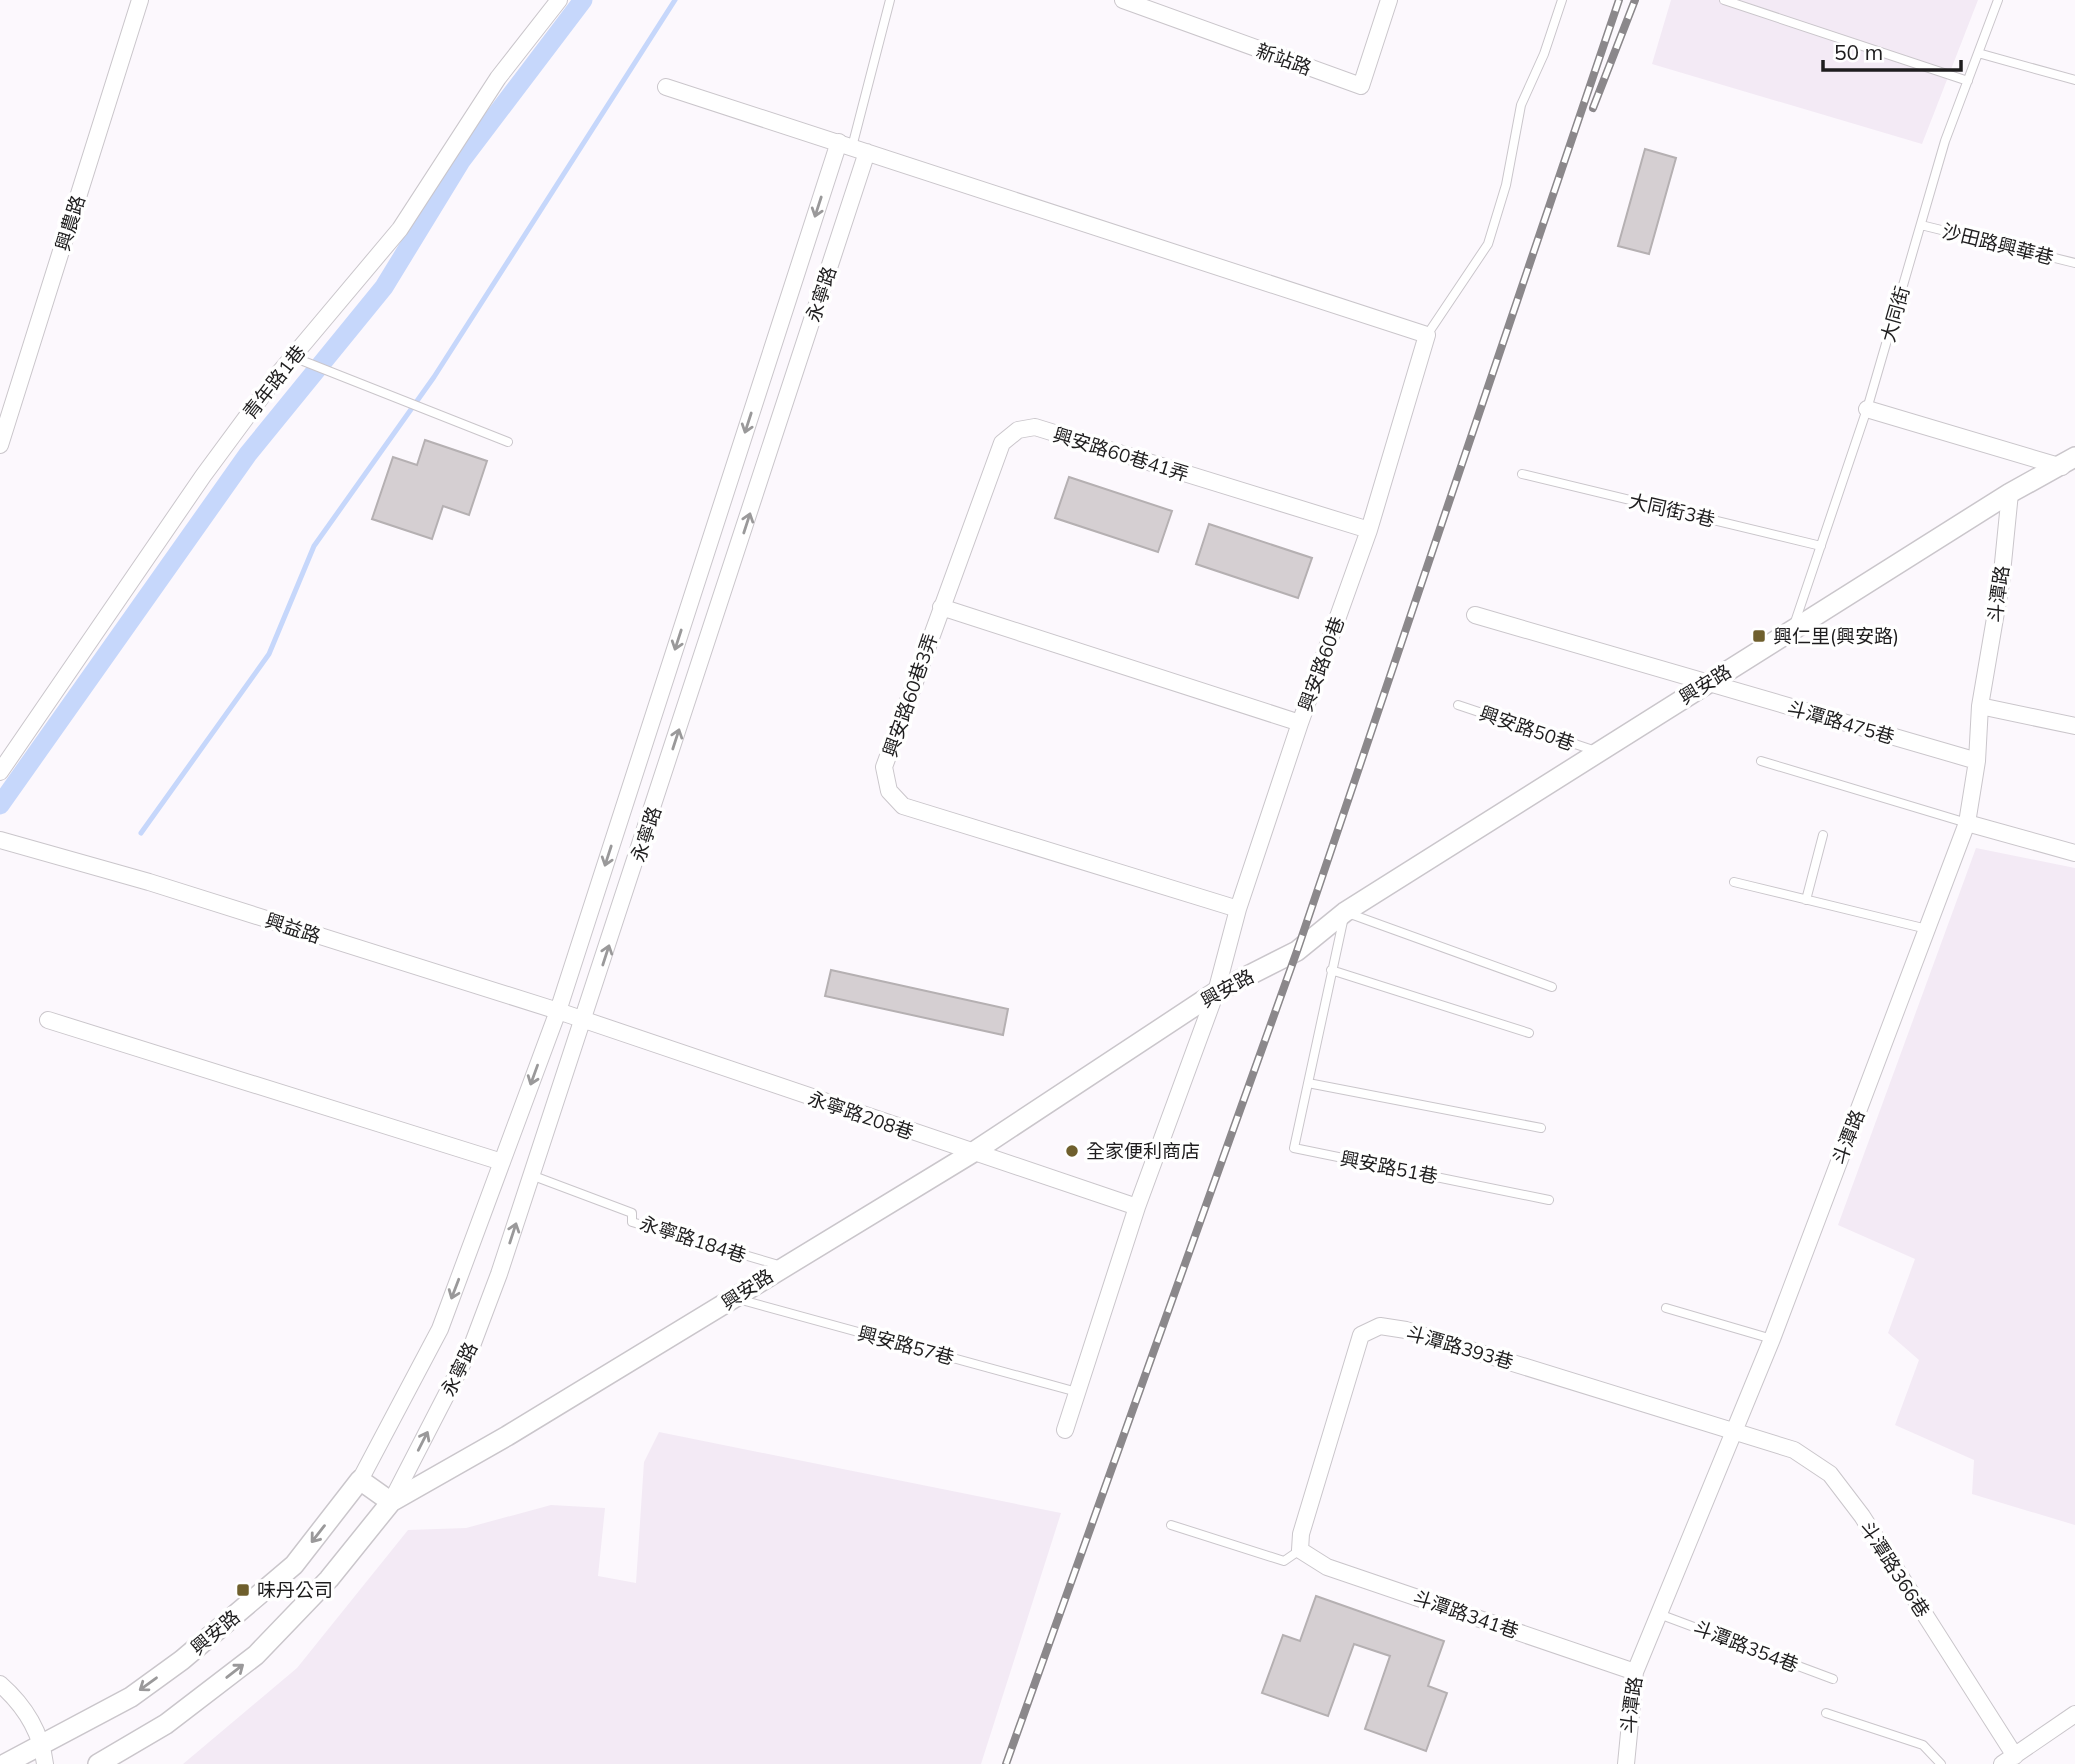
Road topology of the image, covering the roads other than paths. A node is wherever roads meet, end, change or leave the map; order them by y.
1 (140, 0) edge
2 (559, 0) edge
3 (890, 0) edge
4 (1123, 0) edge
5 (1389, 0) edge
6 (1562, 0) edge
7 (1724, 0) edge
8 (1998, 0) edge
9 (1160, 7) edge
10 (1978, 53) junction
11 (2075, 80) edge
12 (1968, 81) junction
13 (666, 87) dead end
14 (853, 147) junction
15 (1921, 225) junction
16 (2075, 263) edge
17 (1427, 335) junction
18 (293, 357) junction
19 (1867, 409) junction
20 (508, 442) dead end
21 (0, 445) edge
22 (2069, 463) edge
23 (1522, 474) dead end
24 (2010, 493) junction
25 (1369, 530) junction
26 (1821, 546) junction
27 (941, 607) junction
28 (1475, 615) dead end
29 (1793, 628) junction
30 (1706, 683) junction
31 (1458, 705) dead end
32 (1980, 706) junction
33 (1300, 723) junction
34 (2075, 726) edge
35 (1596, 751) junction
36 (1761, 761) dead end
37 (1977, 761) junction
38 (0, 772) edge
39 (1967, 823) junction
40 (1823, 835) dead end
41 (0, 840) edge
42 (2075, 853) edge
43 (1734, 882) dead end
44 (1805, 900) junction
45 (1238, 909) junction
46 (1345, 912) junction
47 (1927, 929) junction
48 (1331, 970) junction
49 (1552, 987) dead end
50 (1216, 992) junction
51 (558, 1011) junction
52 (48, 1020) dead end
53 (585, 1020) junction
54 (1529, 1032) dead end
55 (1308, 1083) junction
56 (1541, 1128) dead end
57 (972, 1153) junction
58 (502, 1162) junction
59 (531, 1175) junction
60 (1549, 1200) dead end
61 (1137, 1207) junction
62 (782, 1266) junction
63 (735, 1298) junction
64 (1666, 1308) dead end
65 (1772, 1339) junction
66 (1077, 1392) junction
67 (1065, 1430) dead end
68 (1734, 1430) junction
69 (360, 1480) junction
70 (391, 1502) junction
71 (1171, 1525) dead end
72 (1300, 1550) junction
73 (1659, 1614) junction
74 (1635, 1672) junction
75 (1833, 1679) dead end
76 (0, 1685) edge
77 (1826, 1713) dead end
78 (2075, 1714) edge
79 (44, 1755) edge
80 (2009, 1760) edge
81 (5, 1764) edge
82 (98, 1764) edge
83 (1626, 1764) edge
84 (1941, 1764) edge

1 - 21 street, 興農路
2 - 18 street, 青年路1巷
3 - 14 lane
4 - 9 street, 新站路
5 - 9 street, 新站路
6 - 17 lane
7 - 12 lane
8 - 10 lane, 大同街
10 - 11 lane
10 - 12 lane, 大同街
12 - 15 lane, 大同街
13 - 14 street
14 - 17 street
14 -> 51 street, 永寧路
53 -> 14 street, 永寧路
15 - 16 lane, 沙田路興華巷
15 - 19 lane, 大同街
17 - 25 street, 興安路60巷
18 - 20 lane
18 - 38 street, 青年路1巷
19 - 22 street
19 - 26 lane, 大同街
22 - 24 street, 興安路
23 - 26 lane, 大同街3巷
24 - 29 street, 興安路
24 - 32 street, 斗潭路
25 - 27 street, 興安路60巷41弄
25 - 33 street, 興安路60巷
26 - 29 lane, 大同街
27 - 33 street
27 - 45 street, 興安路60巷3弄
28 - 30 street, 斗潭路475巷
29 - 30 street, 興安路
30 - 35 street, 興安路
30 - 37 street, 斗潭路475巷
31 - 35 lane, 興安路50巷
32 - 34 street
32 - 37 street, 斗潭路
33 - 45 street, 興安路60巷
35 - 46 street, 興安路
36 - 39 lane
37 - 39 street, 斗潭路
39 - 42 street
39 - 47 street, 斗潭路
40 - 44 lane
41 - 51 street, 興益路
43 - 44 lane
44 - 47 lane
45 - 50 street, 興安路60巷
46 - 48 lane, 興安路51巷
46 - 49 lane
46 - 50 street, 興安路
47 - 65 street, 斗潭路
48 - 54 lane
48 - 55 lane, 興安路51巷
50 - 57 street, 興安路
50 - 61 street, 興安路60巷
51 - 53 street, 興益路
51 -> 58 street, 永寧路
52 - 58 street
53 - 57 street, 永寧路208巷
53 - 59 street, 永寧路
55 - 56 lane
55 - 60 lane, 興安路51巷
57 - 61 street, 永寧路208巷
57 - 62 street, 興安路
58 -> 69 street, 永寧路
59 - 62 lane, 永寧路184巷
70 -> 59 street, 永寧路
61 - 66 street, 興安路60巷
62 - 63 street, 興安路
63 - 66 lane, 興安路57巷
63 - 70 street, 興安路
64 - 65 lane
65 - 68 street, 斗潭路
66 - 67 street, 興安路60巷
68 - 72 street, 斗潭路393巷
68 - 73 street, 斗潭路
68 - 80 street, 斗潭路366巷
69 - 70 street
69 -> 79 street, 興安路
82 -> 70 street, 興安路
71 - 72 lane
72 - 74 street, 斗潭路341巷
73 - 74 street, 斗潭路
73 - 75 lane, 斗潭路354巷
74 - 83 street, 斗潭路
76 - 79 street
77 - 84 lane
78 - 80 street
79 - 81 street, 興安路

